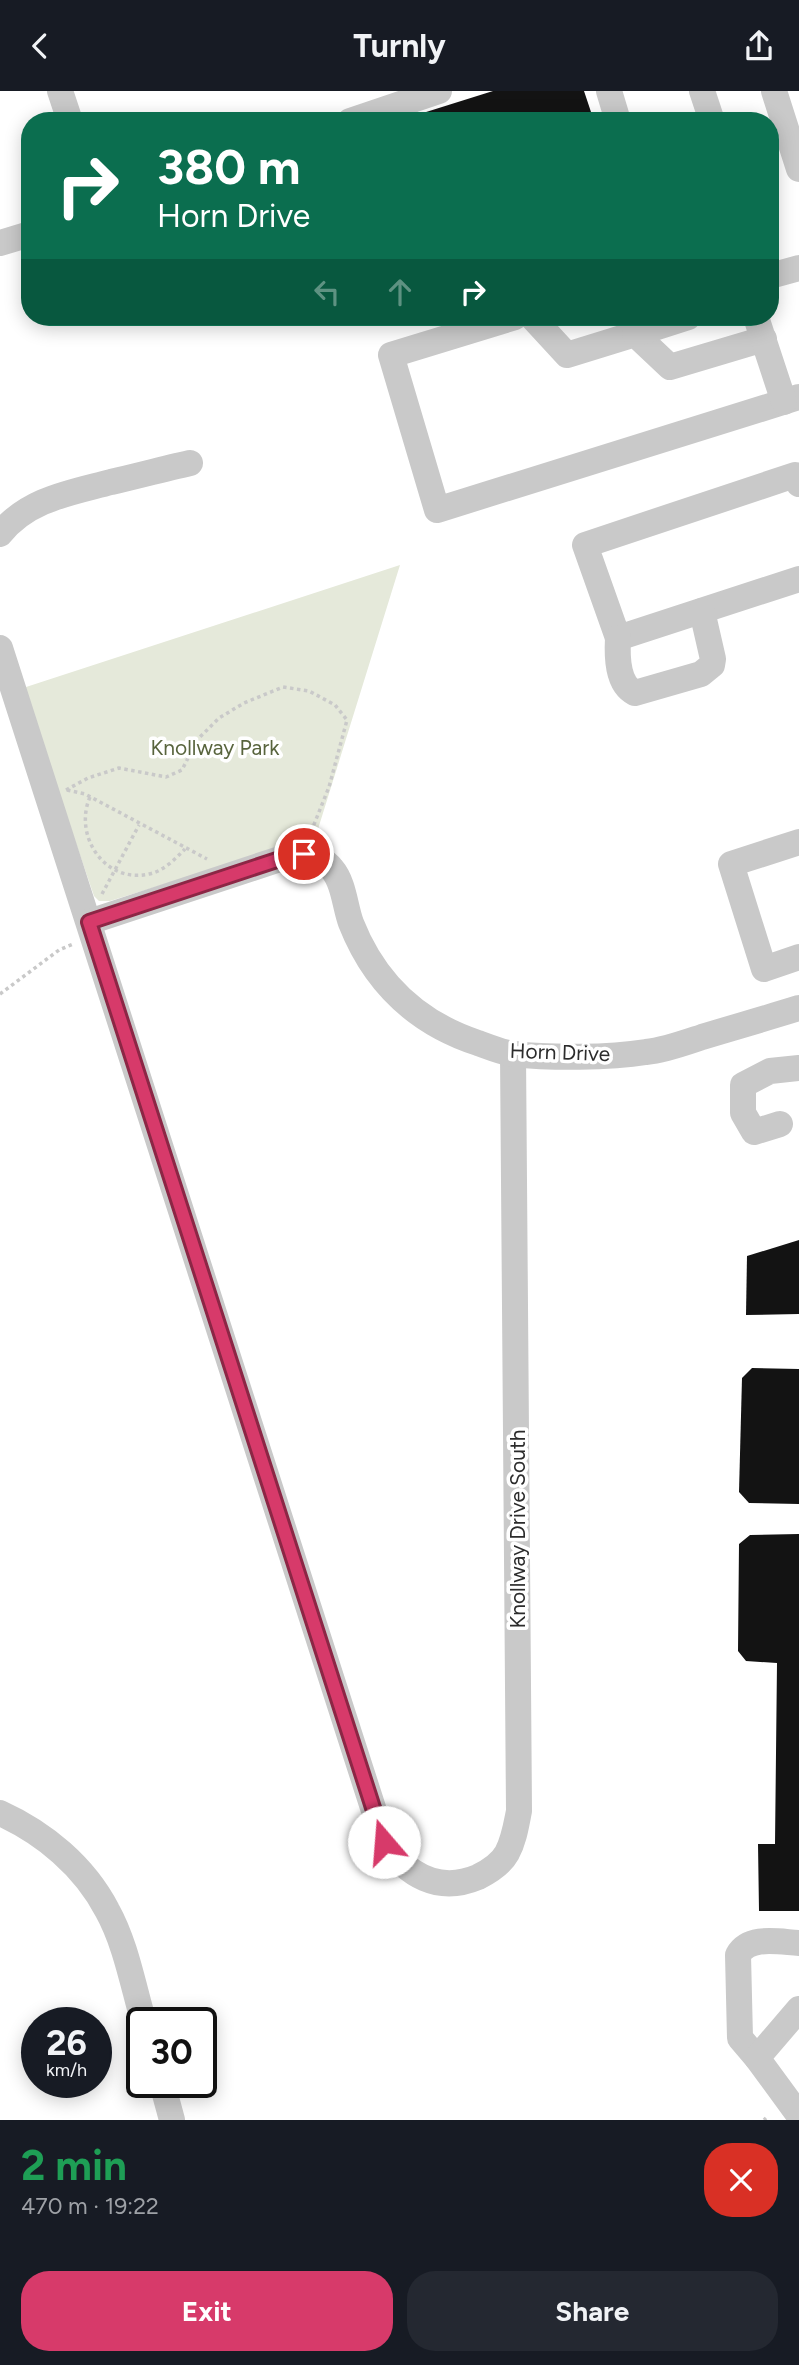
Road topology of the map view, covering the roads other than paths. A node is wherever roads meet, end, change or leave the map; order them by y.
1 (60, 91) edge
2 (439, 91) edge
3 (608, 91) edge
4 (702, 91) edge
5 (774, 91) edge
6 (67, 112) edge
7 (377, 112) edge
8 (615, 112) edge
9 (709, 112) edge
10 (799, 169) edge
11 (21, 237) edge
12 (0, 243) edge
13 (799, 268) edge
14 (779, 274) edge
15 (486, 326) edge
16 (540, 326) edge
17 (660, 326) edge
18 (760, 328) edge
19 (635, 334) junction
20 (791, 399) edge
21 (190, 463) dead end
22 (799, 484) edge
23 (0, 534) edge
24 (799, 579) edge
25 (702, 611) junction
26 (618, 638) junction
27 (0, 648) edge
28 (799, 842) edge
29 (92, 929) junction
30 (799, 957) edge
31 (798, 1012) edge
32 (513, 1054) junction
33 (799, 1068) edge
34 (780, 1124) dead end
35 (0, 1813) edge
36 (799, 1943) edge
37 (132, 2007) edge
38 (799, 2009) edge
39 (757, 2058) junction
40 (166, 2098) edge
41 (784, 2117) edge
42 (173, 2120) edge

1 - 6 street
2 - 7 street
3 - 8 street
4 - 9 street
5 - 10 street
11 - 12 street
13 - 14 street
15 - 20 street
16 - 19 street
17 - 19 street
18 - 19 street
18 - 20 street
21 - 23 street
22 - 26 street
24 - 25 street
25 - 26 street
25 - 26 street
27 - 29 street
28 - 30 street
29 - 32 street, Horn Drive
29 - 32 street, Knollway Drive South
31 - 32 street, Horn Drive
33 - 34 street
35 - 37 street
36 - 39 street
38 - 39 street
39 - 41 street
40 - 42 street

